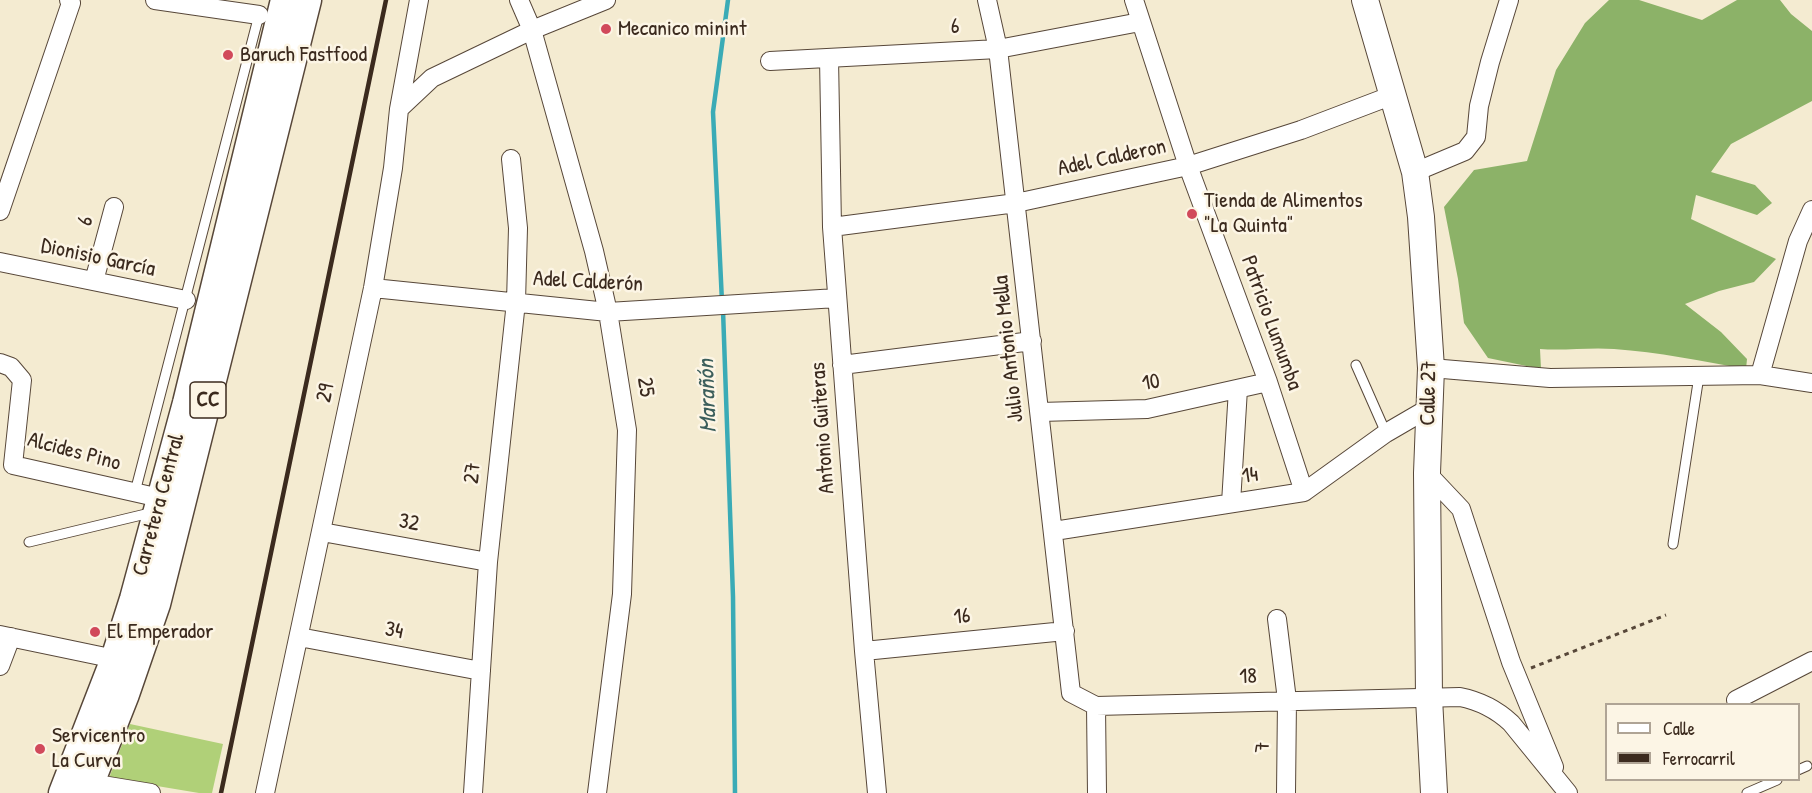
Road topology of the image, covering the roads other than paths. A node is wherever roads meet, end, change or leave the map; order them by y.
1 (69, 0) edge
2 (155, 0) edge
3 (285, 0) edge
4 (307, 0) edge
5 (418, 0) edge
6 (519, 0) edge
7 (606, 0) edge
8 (987, 0) edge
9 (1134, 0) edge
10 (1365, 0) edge
11 (1509, 0) edge
12 (259, 15) joint
13 (1140, 22) junction
14 (532, 30) junction
15 (998, 49) junction
16 (829, 58) junction
17 (770, 61) dead end
18 (1393, 95) junction
19 (399, 109) junction
20 (511, 159) dead end
21 (1188, 166) junction
22 (1416, 172) junction
23 (6, 180) edge
24 (1016, 203) junction
25 (114, 207) dead end
26 (1812, 210) edge
27 (0, 211) edge
28 (832, 227) junction
29 (0, 262) edge
30 (94, 281) junction
31 (373, 288) junction
32 (837, 298) junction
33 (186, 300) junction
34 (516, 302) junction
35 (608, 312) junction
36 (1032, 341) junction
37 (0, 363) edge
38 (1356, 364) dead end
39 (842, 365) junction
40 (1431, 368) junction
41 (1761, 375) junction
42 (1699, 376) junction
43 (1268, 382) junction
44 (1812, 383) edge
45 (1238, 389) junction
46 (1429, 408) junction
47 (1040, 412) junction
48 (1386, 433) junction
49 (1427, 473) junction
50 (1304, 492) junction
51 (151, 501) junction
52 (1230, 502) junction
53 (1053, 531) junction
54 (322, 532) junction
55 (29, 542) dead end
56 (1673, 544) dead end
57 (488, 562) junction
58 (1277, 619) dead end
59 (1065, 631) junction
60 (6, 636) edge
61 (299, 637) junction
62 (864, 651) junction
63 (115, 659) junction
64 (1812, 661) edge
65 (0, 666) edge
66 (481, 671) junction
67 (1071, 693) joint
68 (1429, 698) junction
69 (1287, 700) junction
70 (1737, 700) dead end
71 (1096, 706) junction
72 (1775, 781) edge
73 (88, 788) edge
74 (1565, 789) edge
75 (63, 793) edge
76 (151, 793) edge
77 (265, 793) edge
78 (473, 793) edge
79 (597, 793) edge
80 (877, 793) edge
81 (1097, 793) edge
82 (1286, 793) edge
83 (1434, 793) edge
84 (1747, 793) edge

1 - 23 street
2 - 12 street
3 - 51 main road, Carretera Central / CC
4 - 73 main road, Carretera Central / CC
5 - 19 street, 29
6 - 14 street, 25
7 - 14 street
8 - 15 street, Julio Antonio Mella
9 - 13 street, Patricio Lumumba
10 - 18 main road, Calle 27
11 - 22 street
12 - 33 lane
13 - 15 street, 6
13 - 21 street, Patricio Lumumba
14 - 19 street
14 - 35 street, 25
15 - 16 street, 6
15 - 24 street, Julio Antonio Mella
16 - 17 street, 6
16 - 28 street, Antonio Guiteras
18 - 21 street, Adel Calderon
18 - 22 main road, Calle 27
19 - 31 street, 29
20 - 34 street, 27
21 - 24 street, Adel Calderon
21 - 43 street, Patricio Lumumba
22 - 40 main road, Calle 27
23 - 27 street
24 - 28 street, Adel Calderon
24 - 36 street, Julio Antonio Mella
25 - 30 street, 6
26 - 41 street
28 - 32 street, Antonio Guiteras
29 - 30 street, Dionisio García
30 - 33 street, Dionisio García
31 - 34 street, Adel Calderón
31 - 54 street, 29
32 - 35 street, Adel Calderón
32 - 39 street, Antonio Guiteras
33 - 51 lane
34 - 35 street, Adel Calderón
34 - 57 street, 27
35 - 79 street, 25
36 - 39 street
36 - 47 street, Julio Antonio Mella
37 - 51 street, Alcides Pino
38 - 48 lane
39 - 62 street, Antonio Guiteras
40 - 42 street
40 - 46 main road, Calle 27
41 - 42 street
41 - 44 street
42 - 56 lane
43 - 45 street, 10
43 - 50 street, Patricio Lumumba
45 - 47 street, 10
45 - 52 street
46 - 48 street, 14
46 - 49 main road, Calle 27
47 - 53 street, Julio Antonio Mella
48 - 50 street, 14
49 - 68 main road, Calle 27
49 - 74 street
50 - 52 street, 14
51 - 55 lane
51 - 63 main road, Carretera Central / CC
52 - 53 street, 14
53 - 59 street, Julio Antonio Mella
54 - 57 street, 32
54 - 61 street, 29
57 - 66 street, 27
58 - 69 street, 7
59 - 62 street, 16
59 - 67 street, Julio Antonio Mella
60 - 63 street
60 - 65 street
61 - 66 street, 34
61 - 77 street, 29
62 - 80 street, Antonio Guiteras
63 - 75 main road, Carretera Central / CC
64 - 70 street
66 - 78 street, 27
67 - 71 street, 18
68 - 69 street, 18
68 - 74 street, 18
68 - 83 main road, Calle 27
69 - 71 street, 18
69 - 82 street, 7
71 - 81 street
72 - 84 lane
73 - 76 street

